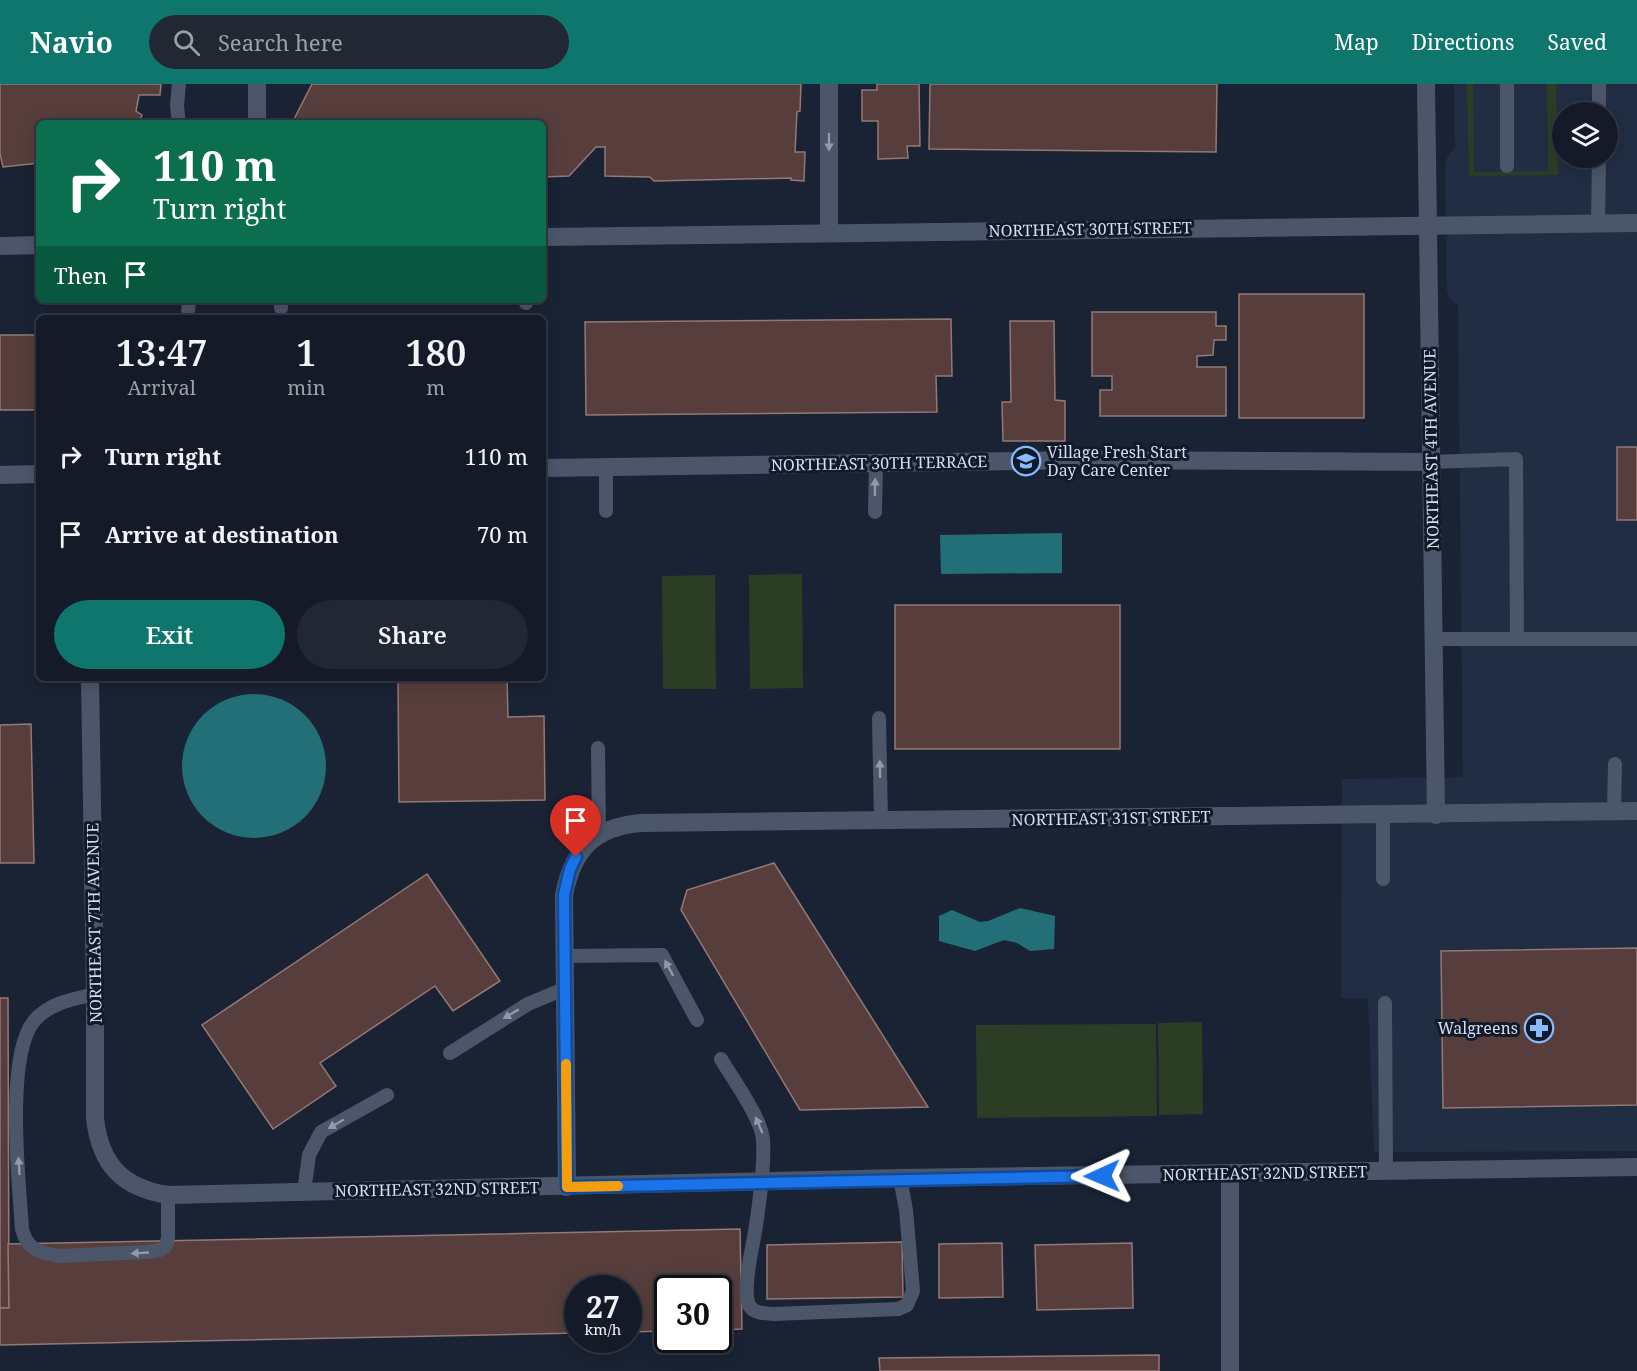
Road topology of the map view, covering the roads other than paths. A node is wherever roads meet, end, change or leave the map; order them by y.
1 (179, 84) edge
2 (257, 84) edge
3 (829, 84) edge
4 (1426, 84) edge
5 (1507, 84) edge
6 (1599, 84) edge
7 (1599, 102) edge
8 (179, 120) edge
9 (257, 120) edge
10 (1507, 166) dead end
11 (1599, 168) edge
12 (1598, 223) junction
13 (1637, 223) edge
14 (1428, 225) junction
15 (829, 232) junction
16 (546, 237) edge
17 (36, 245) edge
18 (0, 246) edge
19 (1431, 462) junction
20 (876, 463) junction
21 (546, 468) edge
22 (606, 468) junction
23 (36, 474) edge
24 (0, 475) edge
25 (606, 511) dead end
26 (875, 512) dead end
27 (1434, 639) junction
28 (1517, 639) junction
29 (1637, 639) edge
30 (90, 681) edge
31 (879, 718) dead end
32 (598, 748) dead end
33 (1615, 765) dead end
34 (1614, 811) junction
35 (1637, 811) edge
36 (1383, 815) junction
37 (1436, 815) junction
38 (880, 820) junction
39 (594, 838) junction
40 (1383, 879) dead end
41 (564, 956) junction
42 (564, 989) junction
43 (95, 994) junction
44 (1384, 1003) dead end
45 (697, 1020) dead end
46 (450, 1053) dead end
47 (721, 1059) dead end
48 (387, 1095) dead end
49 (111, 1165) joint
50 (1637, 1167) edge
51 (1386, 1171) junction
52 (1230, 1174) junction
53 (900, 1178) junction
54 (760, 1182) junction
55 (567, 1187) junction
56 (304, 1192) junction
57 (168, 1195) junction
58 (1230, 1371) edge

1 - 8 lane
2 - 9 street
3 -> 15 street
4 - 14 street, NORTHEAST 4TH AVENUE
5 - 10 lane
6 - 7 lane
11 - 12 lane
12 - 13 street, NORTHEAST 30TH STREET
12 - 14 street, NORTHEAST 30TH STREET
14 - 15 street, NORTHEAST 30TH STREET
14 - 19 street, NORTHEAST 4TH AVENUE
15 - 16 street, NORTHEAST 30TH STREET
17 - 18 street
19 - 20 street, NORTHEAST 30TH TERRACE
19 - 27 street, NORTHEAST 4TH AVENUE
19 - 28 lane
20 - 22 street, NORTHEAST 30TH TERRACE
26 -> 20 lane
21 - 22 street, NORTHEAST 30TH TERRACE
22 - 25 lane
23 - 24 street
27 - 28 lane
27 - 37 street, NORTHEAST 4TH AVENUE
28 - 29 lane
30 - 43 street, NORTHEAST 7TH AVENUE
38 -> 31 lane
32 - 39 lane
33 - 34 lane
34 - 35 street, NORTHEAST 31ST STREET
34 - 37 street, NORTHEAST 31ST STREET
36 - 37 street, NORTHEAST 31ST STREET
36 - 38 street, NORTHEAST 31ST STREET
36 - 40 lane
38 - 39 street, NORTHEAST 31ST STREET
39 - 41 street
41 - 42 street
45 -> 41 lane
42 -> 46 lane
42 - 55 street
43 - 49 street, NORTHEAST 7TH AVENUE
57 -> 43 lane
44 - 51 lane
54 -> 47 lane
48 -> 56 lane
49 - 57 street, NORTHEAST 32ND STREET
50 - 51 street, NORTHEAST 32ND STREET
51 - 52 street, NORTHEAST 32ND STREET
52 - 53 street, NORTHEAST 32ND STREET
52 - 58 street
53 - 54 street, NORTHEAST 32ND STREET
53 - 54 lane
54 - 55 street, NORTHEAST 32ND STREET
55 - 56 street, NORTHEAST 32ND STREET
56 - 57 street, NORTHEAST 32ND STREET

